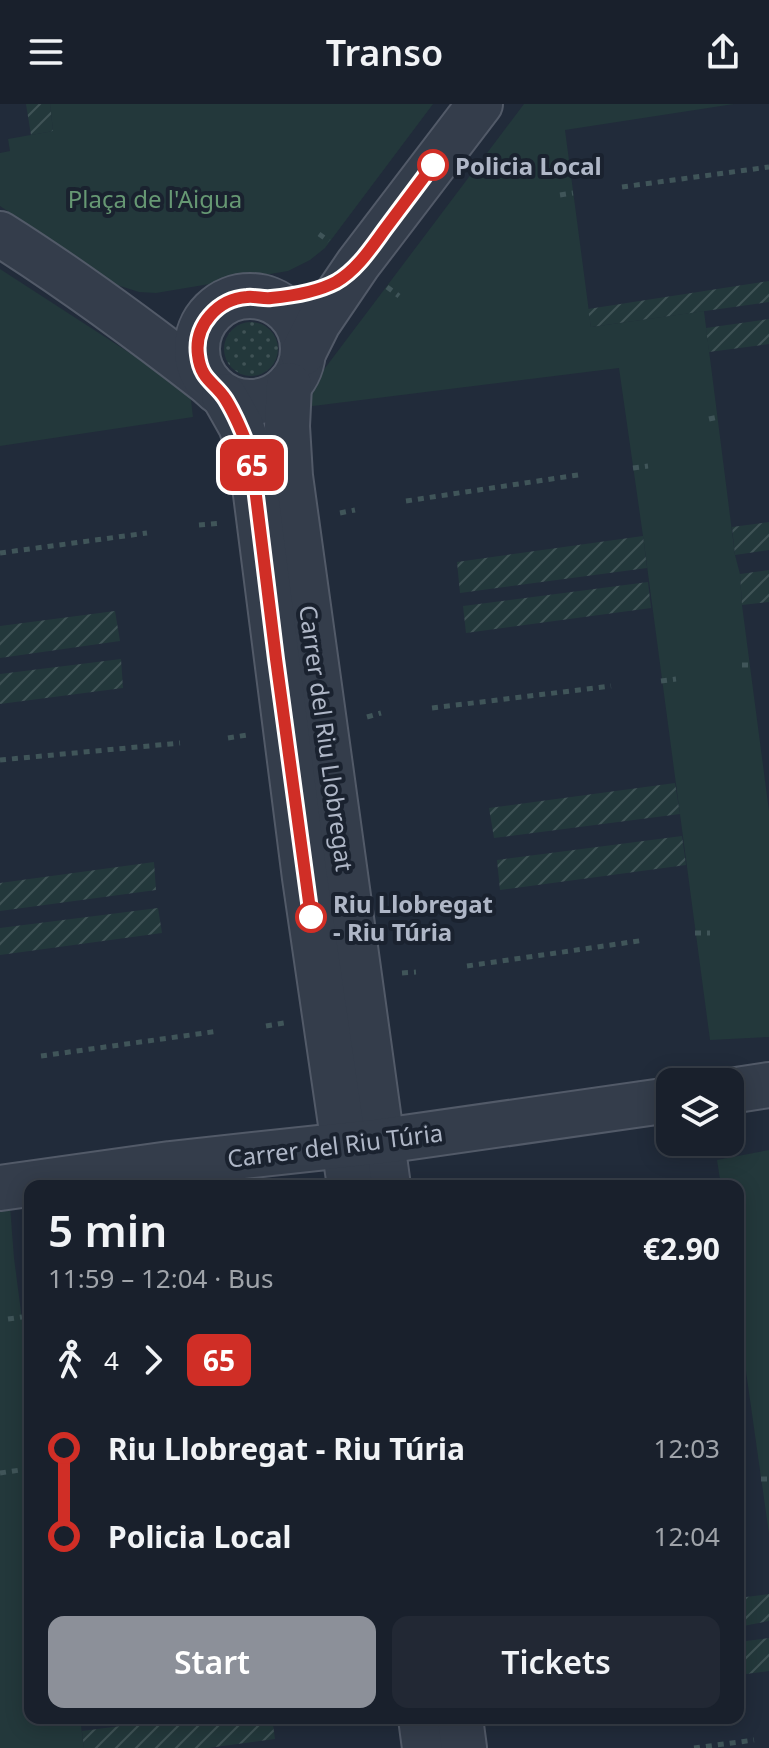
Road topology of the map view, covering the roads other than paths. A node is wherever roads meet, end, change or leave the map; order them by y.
1 (480, 104) edge
2 (0, 234) edge
3 (358, 264) junction
4 (96, 298) junction
5 (267, 299) junction
6 (218, 307) junction
7 (296, 369) junction
8 (217, 390) junction
9 (769, 1085) edge
10 (744, 1089) edge
11 (656, 1103) edge
12 (359, 1157) edge
13 (57, 1180) edge
14 (382, 1180) edge
15 (24, 1185) edge
16 (0, 1188) edge
17 (422, 1724) edge
18 (461, 1724) edge
19 (425, 1748) edge
20 (464, 1748) edge

1 - 3 street, Carrer del Riu Llobregat
2 - 4 street
3 - 5 street, Carrer del Riu Llobregat
3 - 7 street, Carrer del Riu Llobregat
4 - 6 street
4 - 8 street
5 - 6 street
5 - 7 street
6 - 8 street
7 - 8 street
7 - 12 street, Carrer del Riu Llobregat
8 - 12 street, Carrer del Riu Llobregat
9 - 10 street
11 - 12 street, Carrer del Riu Túria
12 - 13 street, Carrer del Riu Túria
12 - 14 street, Carrer del Riu Llobregat
15 - 16 street, Carrer del Riu Túria
17 - 19 street
18 - 20 street

